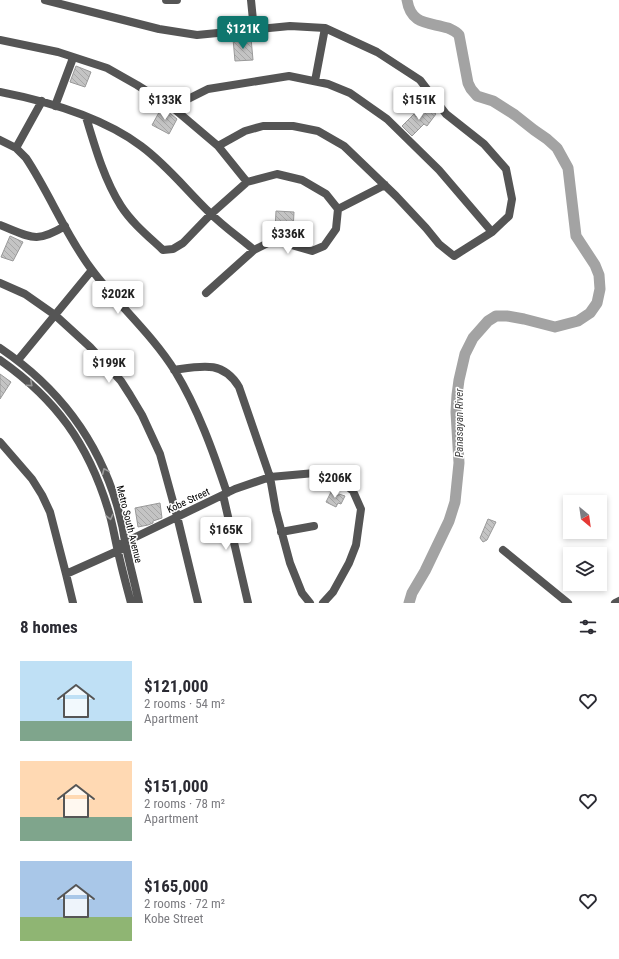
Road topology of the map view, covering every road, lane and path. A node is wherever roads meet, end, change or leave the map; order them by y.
1 (45, 0) edge
2 (166, 0) edge
3 (177, 0) edge
4 (251, 0) edge
5 (325, 28) junction
6 (254, 30) junction
7 (0, 40) edge
8 (73, 58) junction
9 (315, 81) junction
10 (0, 92) edge
11 (42, 101) junction
12 (55, 106) junction
13 (172, 107) junction
14 (86, 117) junction
15 (0, 140) edge
16 (218, 146) junction
17 (16, 148) junction
18 (247, 182) junction
19 (385, 185) junction
20 (338, 209) junction
21 (211, 214) junction
22 (0, 225) edge
23 (65, 226) junction
24 (492, 232) junction
25 (254, 250) junction
26 (92, 270) junction
27 (0, 282) edge
28 (206, 293) dead end
29 (55, 315) junction
30 (0, 348) edge
31 (0, 360) edge
32 (18, 360) junction
33 (174, 370) junction
34 (0, 442) edge
35 (270, 477) junction
36 (225, 494) junction
37 (177, 516) junction
38 (314, 526) dead end
39 (281, 532) junction
40 (126, 545) junction
41 (117, 549) junction
42 (503, 550) dead end
43 (66, 574) junction
44 (619, 601) edge
45 (73, 603) edge
46 (131, 603) edge
47 (139, 603) edge
48 (198, 603) edge
49 (248, 603) edge
50 (310, 603) edge
51 (323, 603) edge
52 (568, 603) edge
53 (615, 603) edge

1 - 6 street
2 - 3 street
4 - 6 street
5 - 6 street
5 - 9 street
5 - 24 street
7 - 8 street
8 - 12 street
8 - 13 street
9 - 13 street
9 - 24 street
10 - 11 street
11 - 12 street
11 - 17 street
12 - 14 street
13 - 16 street
14 - 21 street
14 - 21 street
15 - 17 street
16 - 18 street
16 - 19 street
17 - 23 street
18 - 20 street
18 - 21 street
19 - 20 street
19 - 24 street
20 - 25 street
21 - 25 street
22 - 23 street
23 - 26 street
25 - 28 street
26 - 29 street
26 - 33 street
27 - 29 street
29 - 32 street
29 - 37 street
30 - 32 street, Metro South Avenue
31 -> 41 street, Metro South Avenue
40 -> 32 street, Metro South Avenue
33 - 35 street
33 - 36 street
34 - 43 street
35 - 36 street, Kobe Street
35 - 39 street
35 - 51 street, Kobe Street
36 - 37 street, Kobe Street
36 - 49 street
37 - 40 street, Kobe Street
37 - 48 street
38 - 39 street
39 - 50 street
40 - 41 street, Kobe Street
40 - 47 street, Metro South Avenue
41 - 43 street, Kobe Street
41 - 46 street, Metro South Avenue
42 - 52 street
43 - 45 street
44 - 53 street

